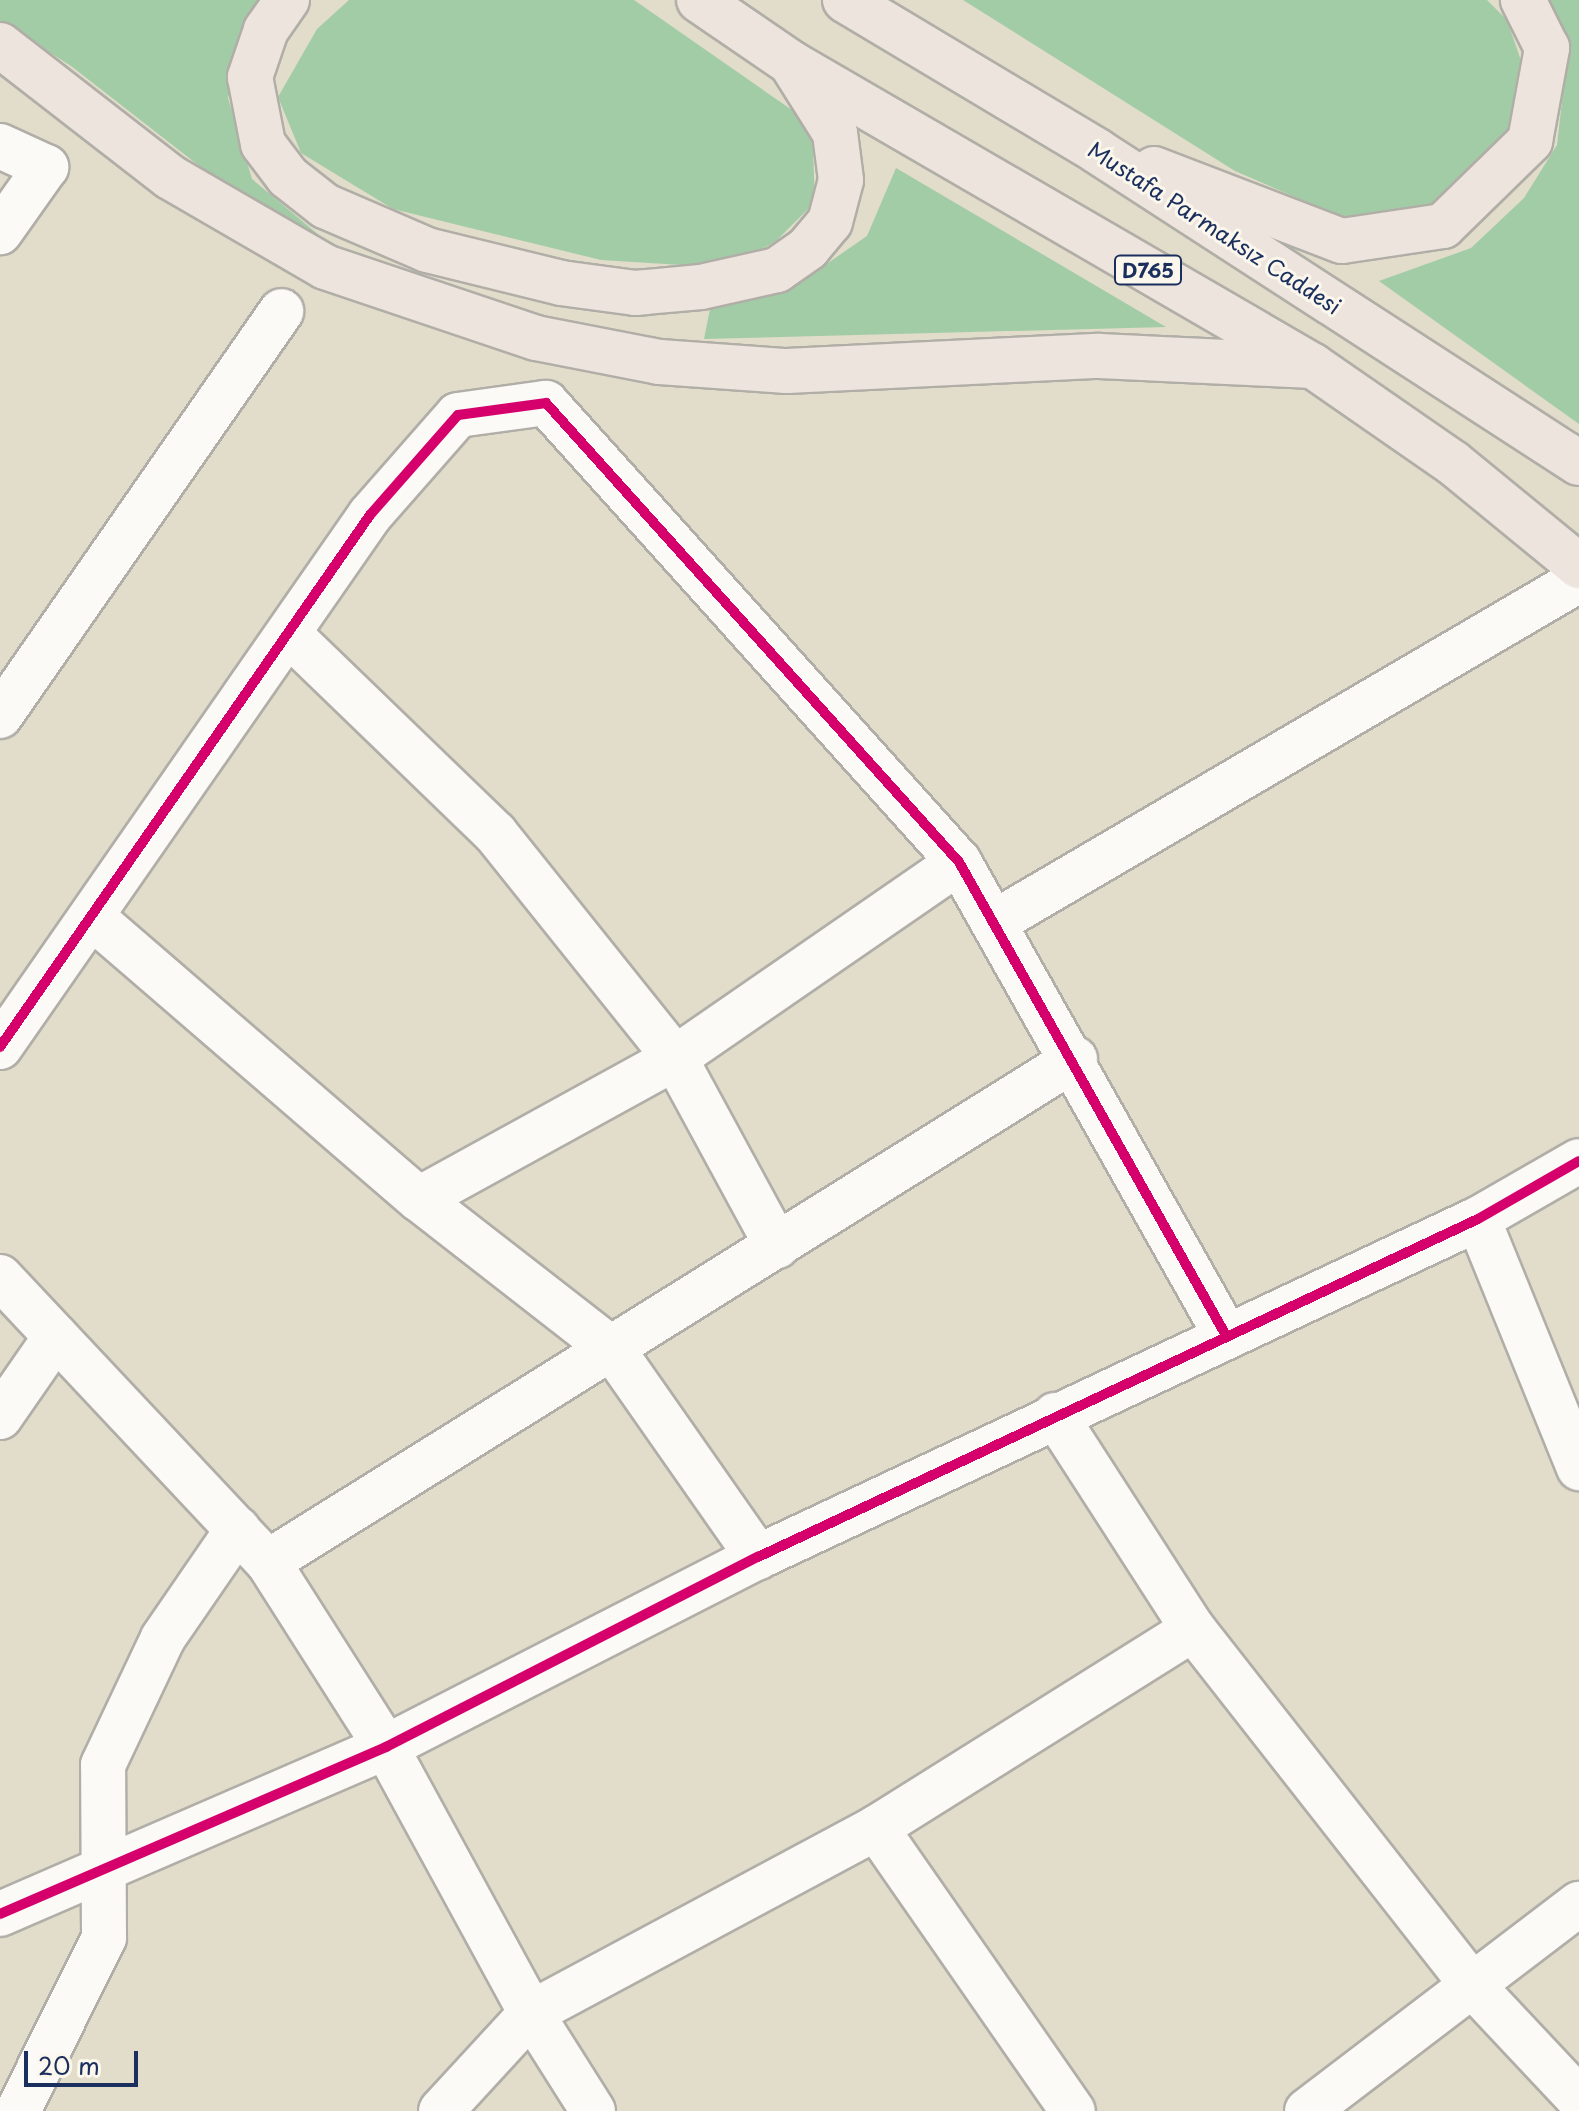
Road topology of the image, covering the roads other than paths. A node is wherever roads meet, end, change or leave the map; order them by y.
1 (287, 0) edge
2 (699, 0) edge
3 (845, 0) edge
4 (1523, 0) edge
5 (0, 45) edge
6 (791, 63) junction
7 (0, 146) edge
8 (1097, 151) junction
9 (0, 232) edge
10 (281, 311) dead end
11 (1313, 366) junction
12 (1579, 463) edge
13 (1579, 566) edge
14 (1579, 580) edge
15 (291, 636) junction
16 (0, 716) edge
17 (959, 862) junction
18 (93, 918) junction
19 (995, 922) junction
20 (0, 1047) edge
21 (675, 1058) junction
22 (1075, 1059) junction
23 (1579, 1161) edge
24 (419, 1199) junction
25 (1478, 1219) junction
26 (777, 1246) junction
27 (0, 1277) edge
28 (1224, 1332) junction
29 (56, 1336) junction
30 (613, 1350) junction
31 (1055, 1415) junction
32 (0, 1417) edge
33 (1579, 1468) edge
34 (238, 1529) junction
35 (758, 1557) junction
36 (268, 1562) junction
37 (1193, 1629) junction
38 (386, 1747) junction
39 (876, 1828) junction
40 (106, 1868) junction
41 (1579, 1904) edge
42 (0, 1914) edge
43 (1472, 1985) junction
44 (531, 2013) junction
45 (1579, 2099) edge
46 (18, 2111) edge
47 (441, 2111) edge
48 (593, 2111) edge
49 (1073, 2111) edge
50 (1307, 2111) edge

1 - 6 highway
2 - 6 highway, D765
3 - 8 highway, Mustafa Parmaksız Caddesi
4 - 8 highway
5 - 11 highway
6 - 11 highway, D765
7 - 9 street
8 - 12 highway, Mustafa Parmaksız Caddesi
10 - 16 street
11 - 13 highway, D765
14 - 19 street
15 - 17 street
15 - 18 street
15 - 21 street
17 - 19 street
17 - 21 street
18 - 20 street
18 - 24 street
19 - 22 street
21 - 24 street
21 - 26 street
22 - 26 street
22 - 28 street
23 - 25 street
24 - 30 street
25 - 28 street
25 - 33 street
26 - 30 street
27 - 29 street
28 - 31 street
29 - 32 street
29 - 34 street
30 - 35 street
30 - 36 street
31 - 35 street
31 - 37 street
34 - 36 street
34 - 40 street
35 - 38 street
36 - 38 street
37 - 39 street
37 - 43 street
38 - 40 street
38 - 44 street
39 - 44 street
39 - 49 street
40 - 42 street
40 - 46 street
41 - 43 street
43 - 45 street
43 - 50 street
44 - 47 street
44 - 48 street

